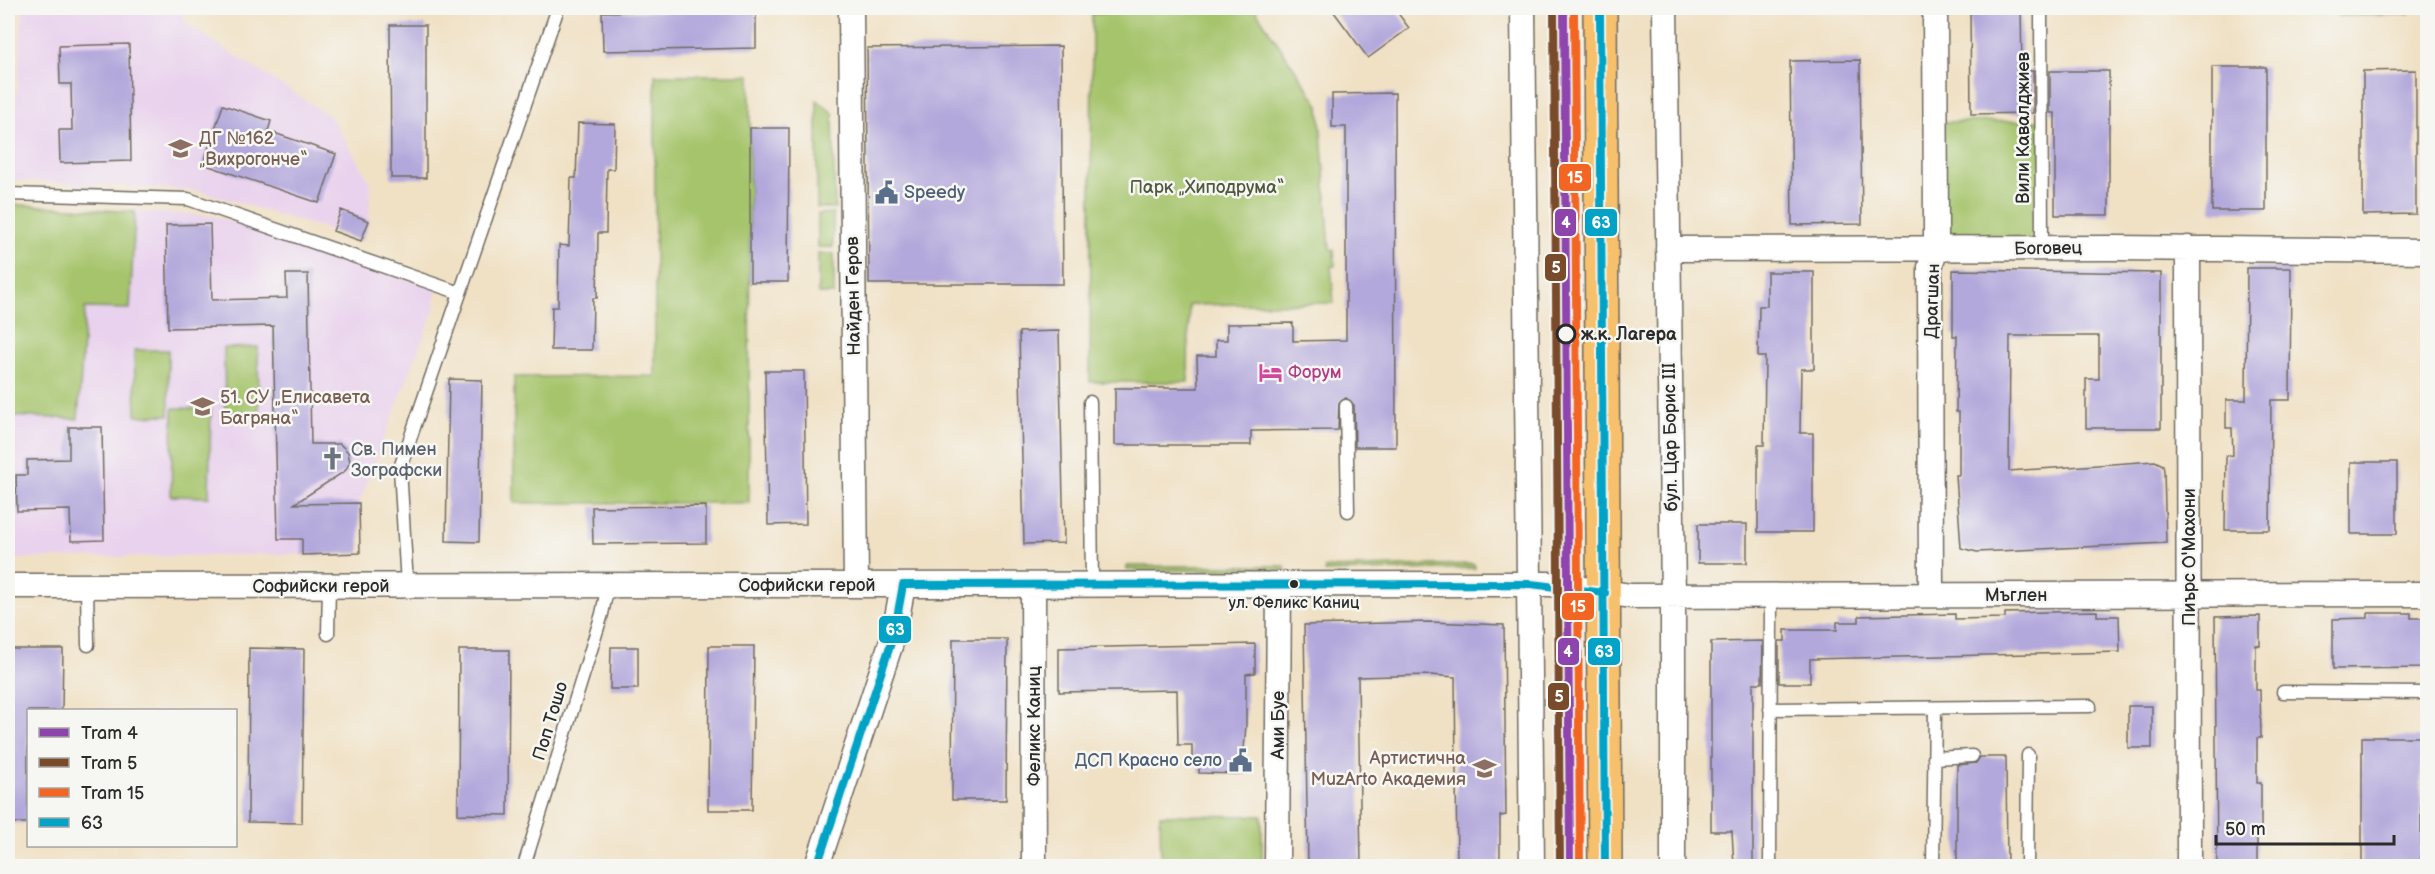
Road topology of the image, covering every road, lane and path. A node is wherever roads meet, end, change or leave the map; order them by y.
1 (558, 8) edge
2 (850, 8) edge
3 (1523, 8) edge
4 (1600, 8) edge
5 (1665, 8) edge
6 (1935, 8) edge
7 (2041, 8) edge
8 (8, 194) edge
9 (2188, 248) junction
10 (1668, 249) junction
11 (1936, 249) junction
12 (2042, 249) junction
13 (2427, 251) edge
14 (459, 293) junction
15 (1090, 402) dead end
16 (1346, 405) dead end
17 (1348, 511) dead end
18 (1279, 584) junction
19 (1531, 584) junction
20 (407, 585) junction
21 (608, 585) junction
22 (856, 585) junction
23 (903, 585) junction
24 (1033, 585) junction
25 (1092, 585) junction
26 (8, 586) edge
27 (87, 586) junction
28 (329, 586) junction
29 (1605, 593) junction
30 (2427, 594) edge
31 (1771, 595) junction
32 (1931, 595) junction
33 (2189, 595) junction
34 (1673, 596) junction
35 (328, 634) dead end
36 (88, 645) dead end
37 (2283, 692) dead end
38 (2427, 693) edge
39 (2090, 706) dead end
40 (1935, 708) junction
41 (1770, 709) junction
42 (2028, 755) dead end
43 (1972, 756) dead end
44 (1934, 758) junction
45 (524, 867) edge
46 (817, 867) edge
47 (1034, 867) edge
48 (1277, 867) edge
49 (1532, 867) edge
50 (1605, 867) edge
51 (1673, 867) edge
52 (1770, 867) edge
53 (1934, 867) edge
54 (2027, 867) edge
55 (2189, 867) edge

1 - 14 lane
2 - 22 street, Найден Геров
3 - 19 street
4 - 29 main road
5 - 10 street, бул. Цар Борис III
6 - 11 street, Драгшан
7 - 12 lane, Вили Кавалджиев
8 - 14 lane
9 - 12 street, Боговец
9 - 13 street, Боговец
9 - 33 street, Пиърс О'Махони
10 - 11 street, Боговец
10 - 34 street, бул. Цар Борис III
11 - 12 street, Боговец
11 - 32 street, Драгшан
14 - 20 lane
15 - 25 lane
16 - 17 lane
18 - 19 street, Софийски герой
18 - 25 street, Софийски герой
18 - 48 street, Ами Буе
19 - 29 street, Софийски герой
19 - 49 street
20 - 21 street, Софийски герой
20 - 28 street, Софийски герой
21 - 22 street, Софийски герой
21 - 45 lane, Поп Тошо
22 - 23 street, Софийски герой
23 - 24 street, Софийски герой
23 - 46 street
24 - 25 street, Софийски герой
24 - 47 street, Феликс Каниц
26 - 27 street, Софийски герой
27 - 28 street, Софийски герой
27 - 36 lane
28 - 35 lane
29 - 34 street, Мъглен
29 - 50 main road
30 - 33 street, Мъглен
31 - 32 street, Мъглен
31 - 34 street, Мъглен
31 - 41 lane
32 - 33 street, Мъглен
33 - 55 street, Пиърс О'Махони
34 - 51 street, бул. Цар Борис III
37 - 38 lane
39 - 40 lane
40 - 41 lane
40 - 44 lane
41 - 52 lane
42 - 54 lane
43 - 44 lane
44 - 53 lane

